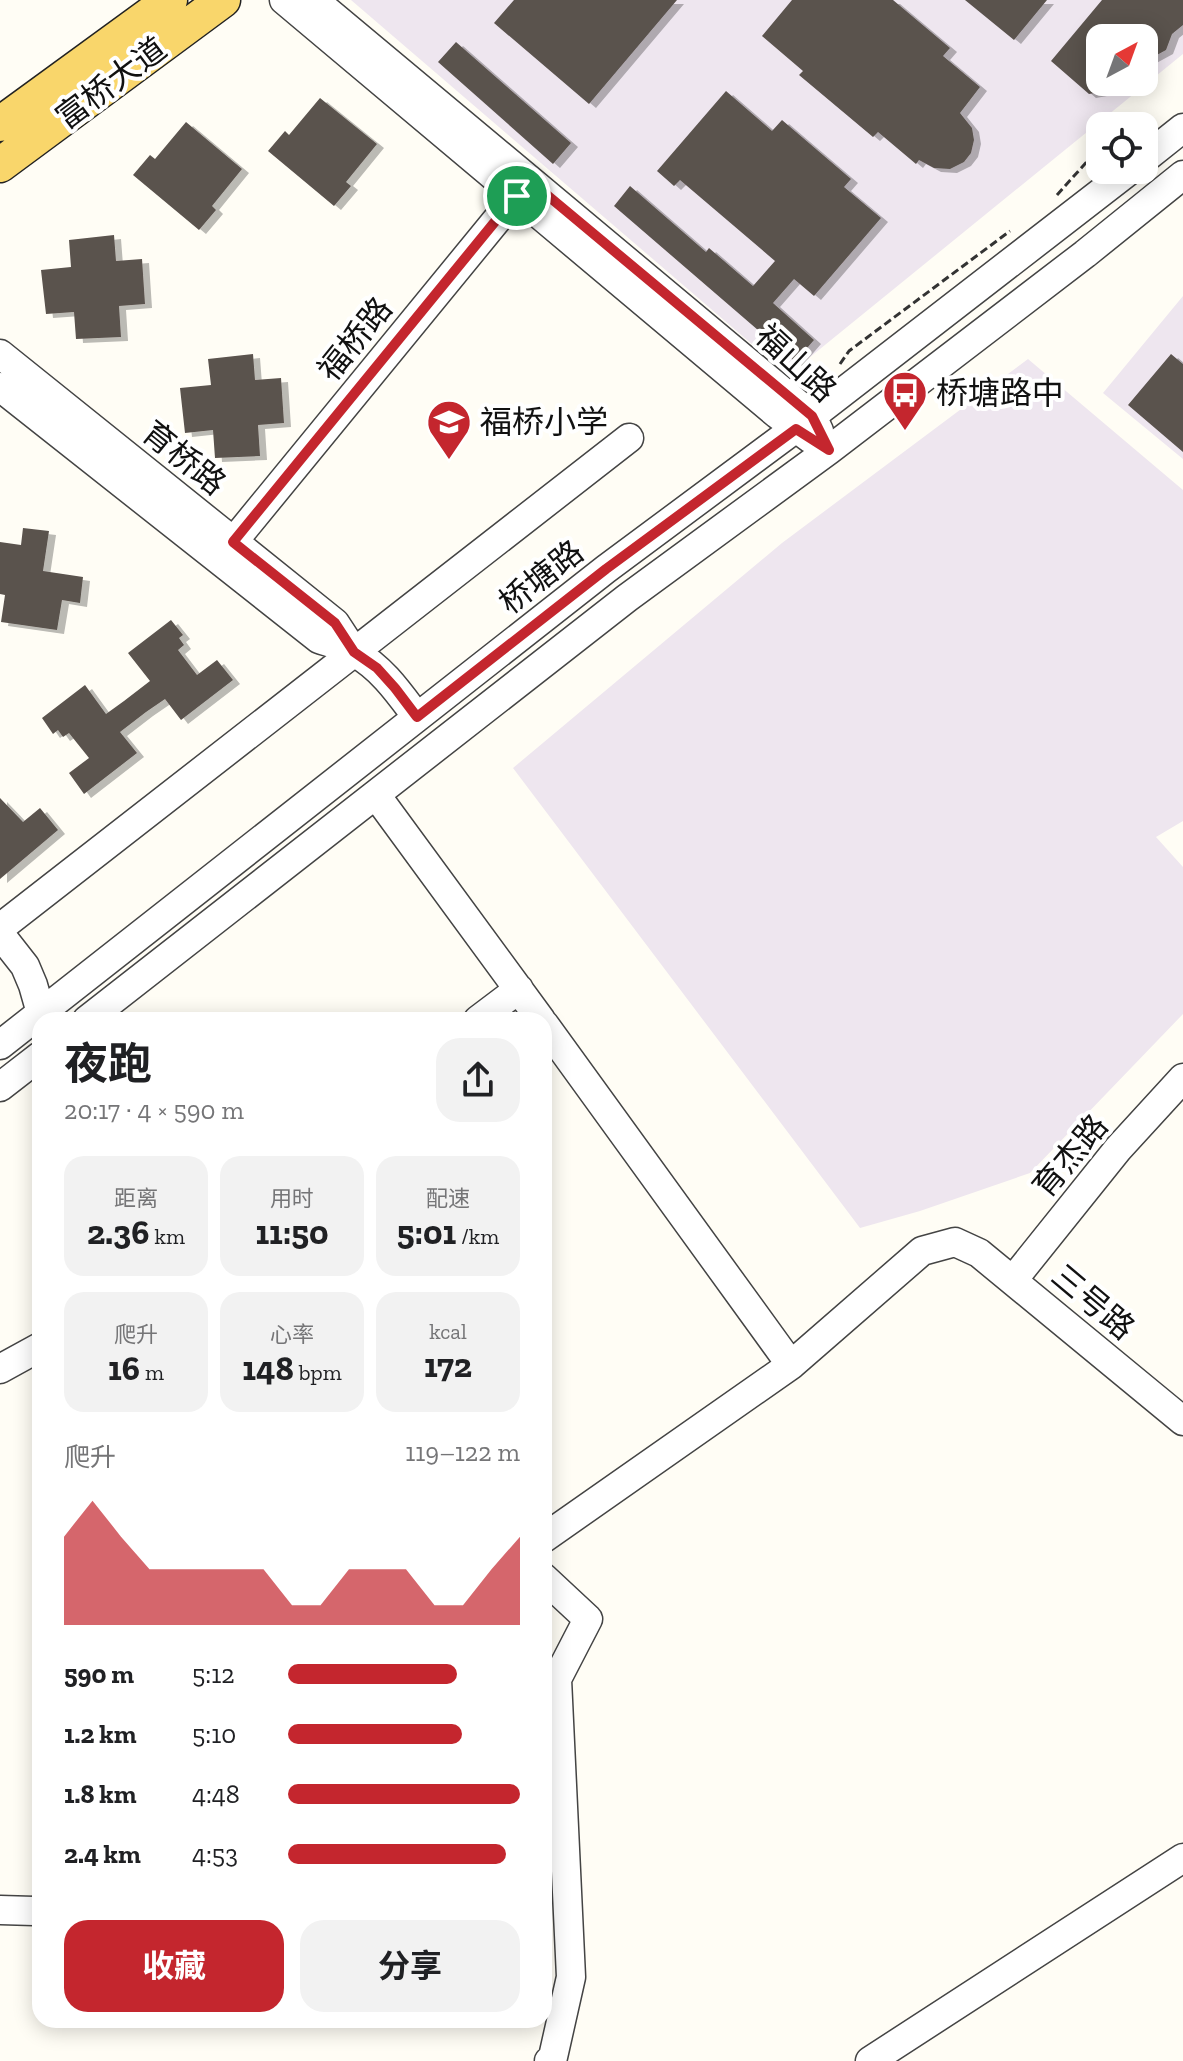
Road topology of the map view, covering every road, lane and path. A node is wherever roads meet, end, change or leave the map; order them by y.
1 (170, 0) edge
2 (223, 0) edge
3 (284, 0) edge
4 (314, 0) edge
5 (0, 124) edge
6 (1183, 128) edge
7 (1158, 148) edge
8 (1086, 163) edge
9 (0, 165) edge
10 (1183, 175) edge
11 (1112, 184) edge
12 (523, 188) junction
13 (1054, 198) dead end
14 (1016, 227) dead end
15 (0, 354) edge
16 (836, 369) dead end
17 (0, 387) edge
18 (804, 422) junction
19 (629, 438) dead end
20 (829, 450) junction
21 (233, 542) junction
22 (354, 652) junction
23 (417, 717) junction
24 (376, 795) junction
25 (0, 928) edge
26 (0, 934) edge
27 (519, 989) junction
28 (41, 1012) edge
29 (47, 1012) edge
30 (97, 1012) edge
31 (489, 1012) edge
32 (536, 1012) edge
33 (32, 1023) edge
34 (552, 1034) edge
35 (0, 1045) edge
36 (32, 1062) edge
37 (1183, 1078) edge
38 (0, 1087) edge
39 (1013, 1280) junction
40 (32, 1351) edge
41 (791, 1365) junction
42 (0, 1369) edge
43 (1183, 1421) edge
44 (552, 1532) edge
45 (552, 1585) edge
46 (1183, 1858) edge
47 (0, 1910) edge
48 (32, 1911) edge
49 (549, 2061) edge
50 (870, 2061) edge

1 - 5 main road, 富桥大道
2 - 9 main road, 富桥大道
3 - 12 street, 福山路
4 - 12 street, 福山路
6 - 7 street
8 - 13 path
10 - 20 street
11 - 18 street, 桥塘路
12 - 18 street, 福山路
12 - 21 street, 福桥路
14 - 16 path
15 - 21 street, 育桥路
17 - 22 street, 育桥路
18 - 20 street, 福山路
18 - 23 street, 桥塘路
19 - 22 street
20 - 24 street
21 - 22 street, 育桥路
22 - 23 street, 育桥路
22 - 25 street
23 - 29 street, 桥塘路
24 - 27 street
24 - 30 street
26 - 28 street
27 - 31 street
27 - 32 street
33 - 35 street, 桥塘路
34 - 41 street
36 - 38 street
37 - 39 street, 育杰路
39 - 41 street, 三号路
39 - 43 street, 三号路
40 - 42 street
41 - 44 street
45 - 49 street
46 - 50 street
47 - 48 street

